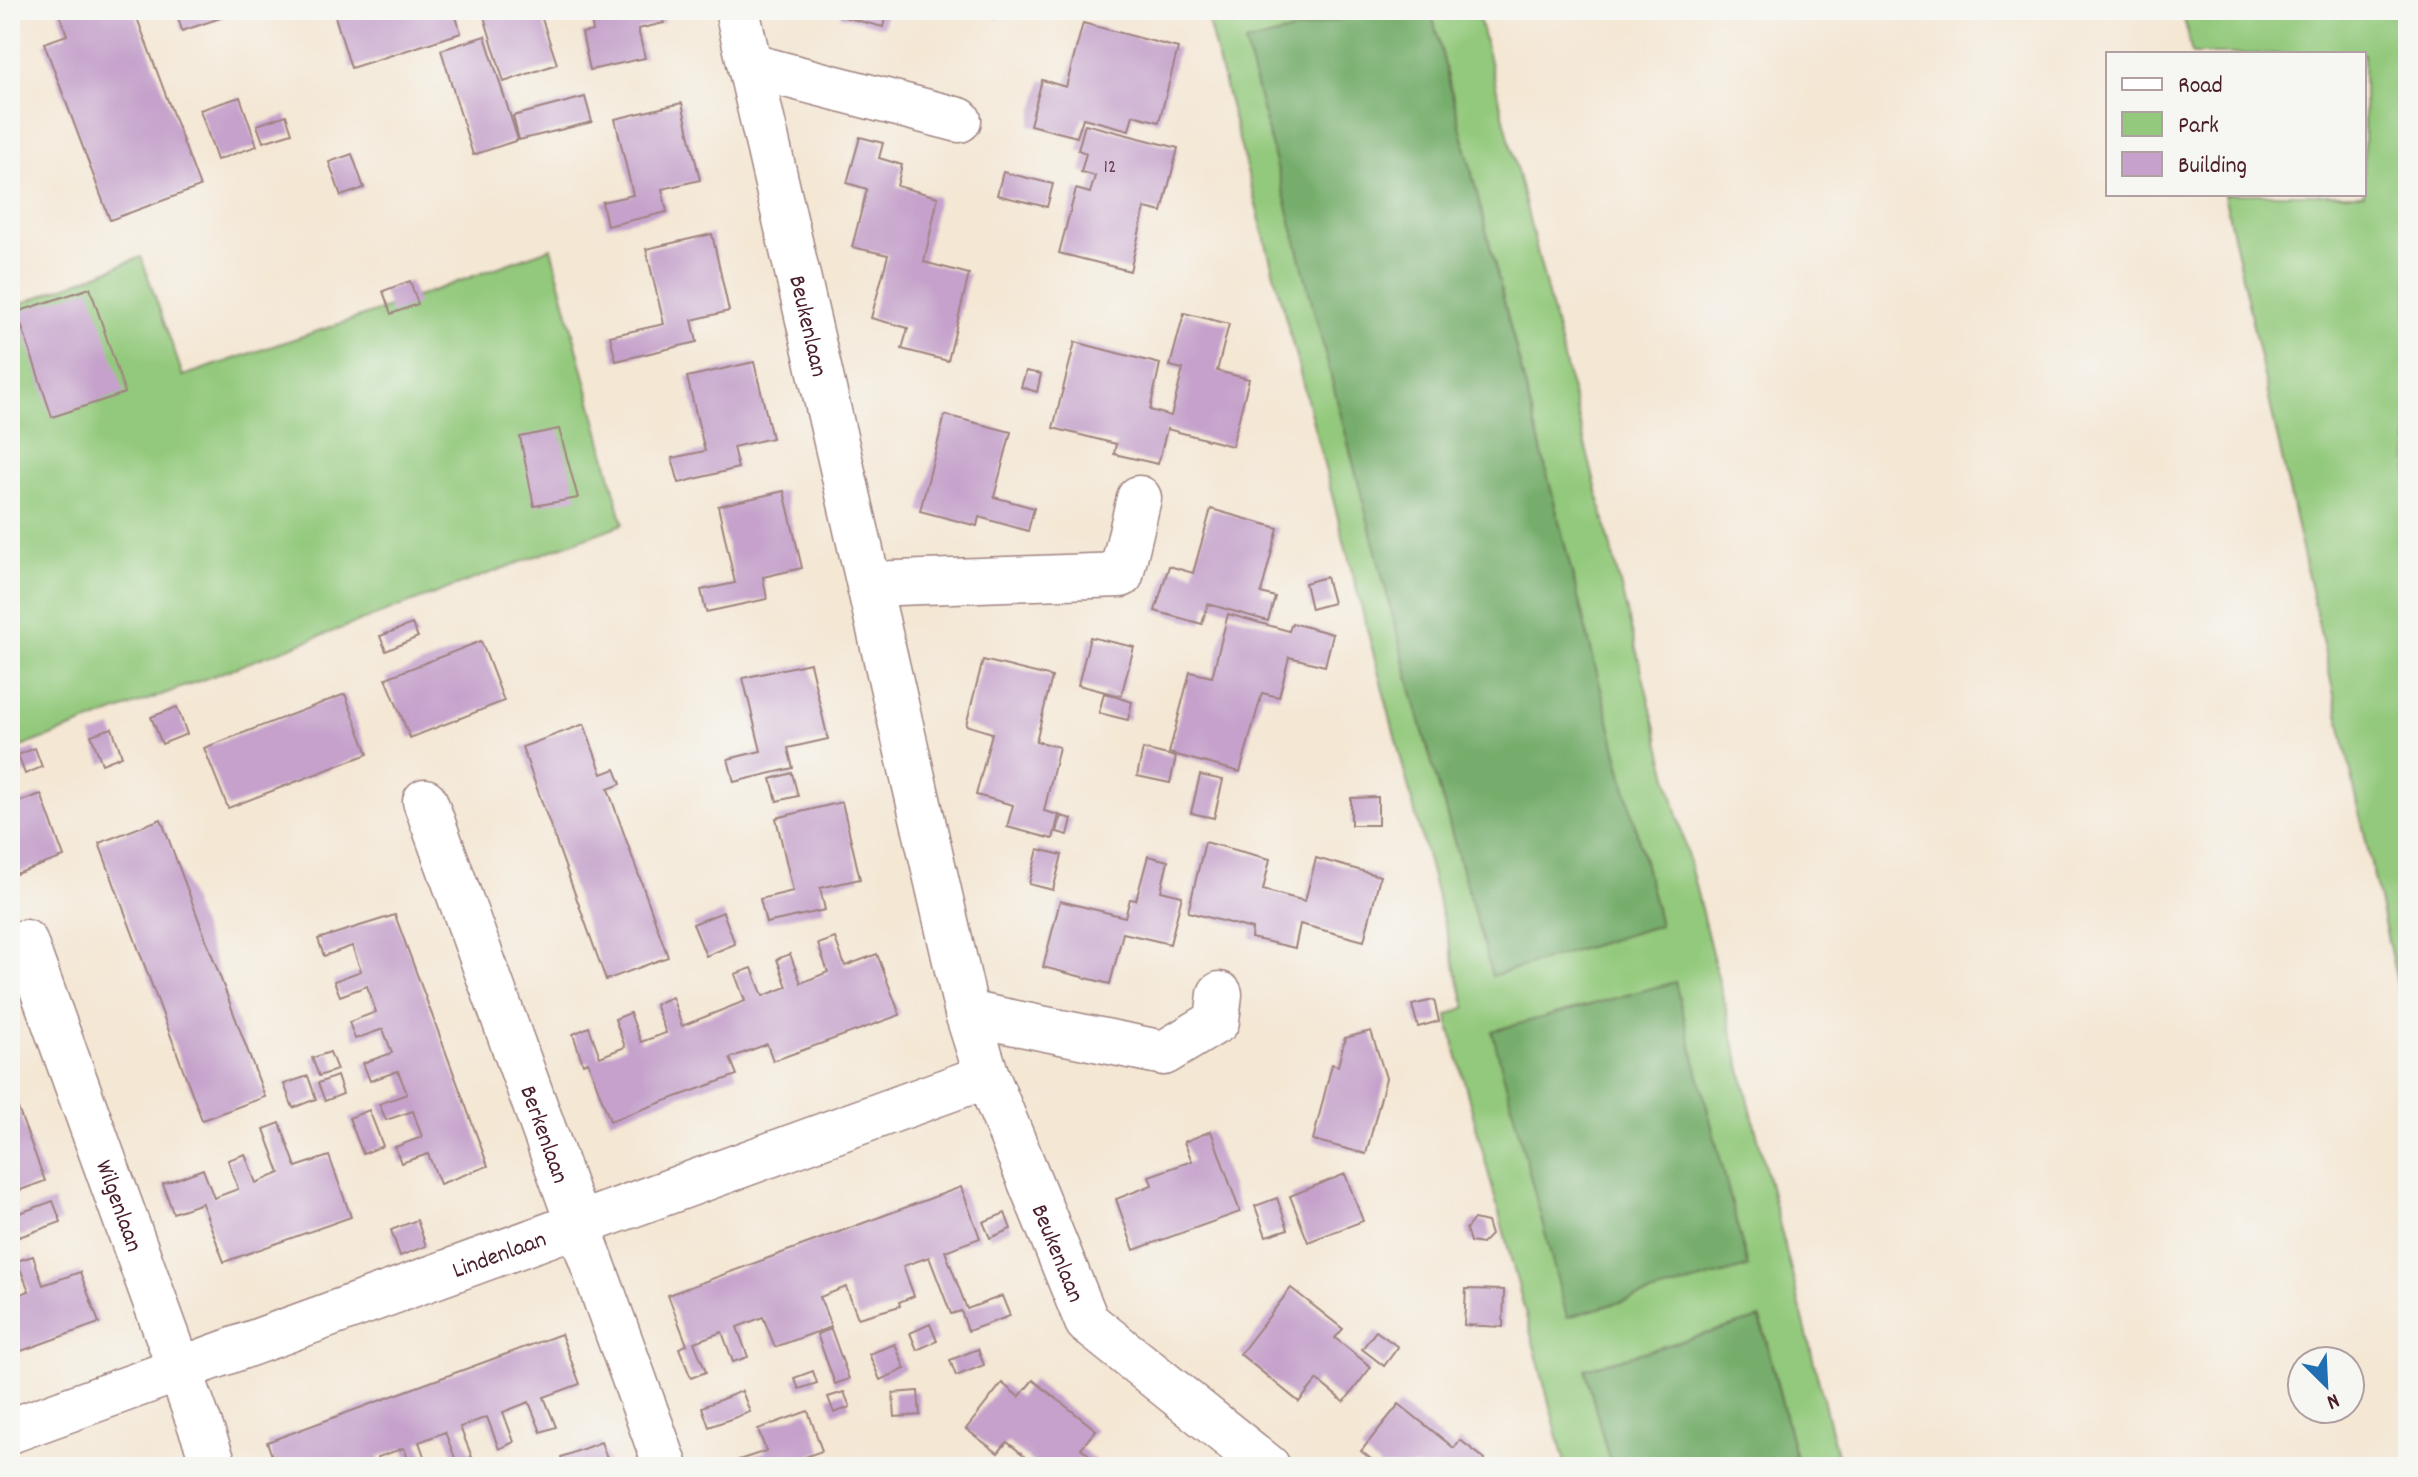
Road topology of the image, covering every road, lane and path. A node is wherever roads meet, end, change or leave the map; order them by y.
1 (737, 10) edge
2 (751, 66) junction
3 (959, 120) dead end
4 (1139, 498) dead end
5 (869, 584) junction
6 (425, 801) dead end
7 (25, 942) dead end
8 (1220, 994) dead end
9 (967, 1013) junction
10 (987, 1076) junction
11 (578, 1222) junction
12 (178, 1368) junction
13 (10, 1431) edge
14 (215, 1467) edge
15 (666, 1467) edge
16 (1268, 1467) edge

1 - 2 street, Beukenlaan
2 - 3 street
2 - 5 street, Beukenlaan
4 - 5 street
5 - 9 street, Beukenlaan
6 - 11 street, Berkenlaan
7 - 12 street, Wilgenlaan
8 - 9 street
9 - 10 street, Beukenlaan
10 - 11 street, Lindenlaan
10 - 16 street, Beukenlaan
11 - 12 street, Lindenlaan
11 - 15 street, Berkenlaan
12 - 13 street, Lindenlaan
12 - 14 street, Wilgenlaan

